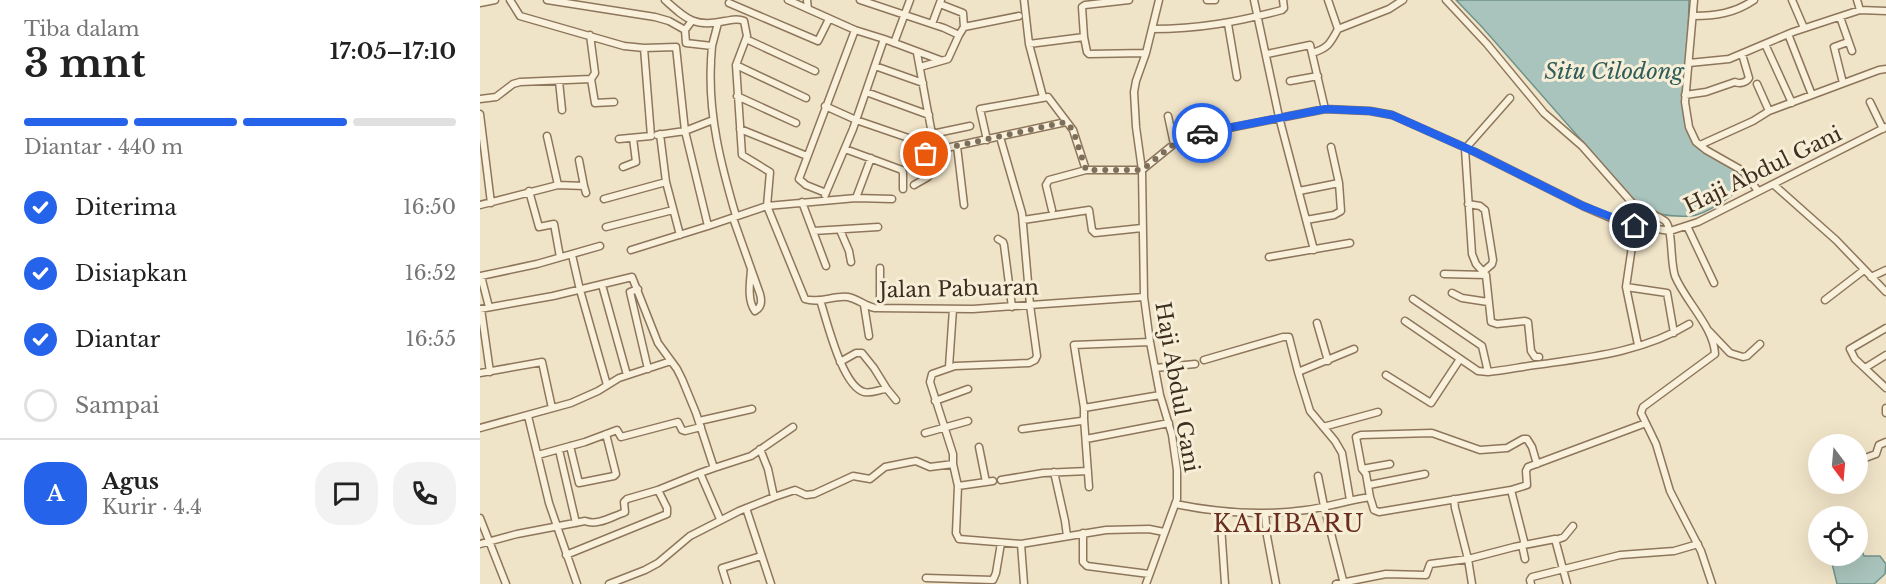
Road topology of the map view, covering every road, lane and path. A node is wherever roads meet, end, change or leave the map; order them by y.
1 (495, 0) edge
2 (510, 0) edge
3 (547, 0) edge
4 (664, 0) edge
5 (788, 0) edge
6 (807, 0) edge
7 (860, 0) edge
8 (910, 0) edge
9 (1024, 0) edge
10 (1129, 0) edge
11 (1159, 0) edge
12 (1207, 0) edge
13 (1215, 0) edge
14 (1254, 0) edge
15 (1283, 0) edge
16 (1328, 0) edge
17 (1403, 0) edge
18 (1446, 0) edge
19 (1694, 0) edge
20 (1754, 0) edge
21 (1792, 0) edge
22 (1857, 0) edge
23 (941, 2) edge
24 (480, 3) edge
25 (729, 3) dead end
26 (808, 9) junction
27 (748, 10) junction
28 (1860, 10) junction
29 (1886, 11) edge
30 (904, 15) junction
31 (1019, 16) dead end
32 (1258, 16) junction
33 (1693, 16) junction
34 (1840, 17) junction
35 (829, 19) junction
36 (741, 20) junction
37 (691, 22) junction
38 (718, 23) junction
39 (932, 24) junction
40 (1228, 24) junction
41 (964, 27) junction
42 (1804, 28) junction
43 (1152, 29) junction
44 (1338, 29) junction
45 (685, 30) junction
46 (855, 30) junction
47 (1788, 34) junction
48 (590, 35) junction
49 (959, 35) junction
50 (1084, 37) junction
51 (746, 39) junction
52 (884, 39) junction
53 (1848, 42) junction
54 (894, 43) junction
55 (1029, 44) junction
56 (1765, 44) junction
57 (712, 46) junction
58 (644, 48) junction
59 (1852, 51) dead end
60 (917, 53) junction
61 (1146, 53) junction
62 (1312, 53) junction
63 (1267, 54) junction
64 (1742, 54) junction
65 (940, 60) junction
66 (1689, 63) junction
67 (736, 65) junction
68 (875, 66) junction
69 (920, 67) junction
70 (1886, 69) edge
71 (815, 71) dead end
72 (1318, 76) junction
73 (1237, 77) dead end
74 (591, 79) junction
75 (559, 81) junction
76 (1290, 81) dead end
77 (923, 83) junction
78 (1843, 83) junction
79 (1756, 84) dead end
80 (866, 92) junction
81 (1686, 95) junction
82 (1812, 95) junction
83 (737, 96) junction
84 (1044, 97) junction
85 (806, 98) dead end
86 (1510, 98) dead end
87 (480, 99) edge
88 (614, 102) dead end
89 (1870, 102) dead end
90 (1792, 103) junction
91 (825, 106) junction
92 (1325, 109) junction
93 (562, 110) dead end
94 (1769, 111) junction
95 (480, 114) edge
96 (929, 115) junction
97 (1168, 116) dead end
98 (1279, 117) junction
99 (713, 120) junction
100 (856, 120) junction
101 (1066, 122) junction
102 (796, 123) dead end
103 (970, 126) dead end
104 (1884, 128) edge
105 (740, 129) junction
106 (685, 131) junction
107 (481, 132) edge
108 (660, 134) junction
109 (932, 134) junction
110 (547, 136) dead end
111 (651, 136) junction
112 (1000, 137) junction
113 (633, 138) junction
114 (619, 139) dead end
115 (987, 140) junction
116 (1174, 144) junction
117 (1700, 145) junction
118 (957, 146) junction
119 (1331, 147) dead end
120 (845, 149) junction
121 (1465, 149) junction
122 (807, 156) junction
123 (871, 158) junction
124 (579, 160) dead end
125 (622, 167) dead end
126 (1086, 170) junction
127 (1142, 170) junction
128 (666, 182) junction
129 (1339, 183) junction
130 (558, 185) junction
131 (914, 185) dead end
132 (1774, 185) junction
133 (903, 189) dead end
134 (529, 191) junction
135 (1299, 191) junction
136 (1758, 191) junction
137 (825, 197) junction
138 (856, 198) junction
139 (603, 199) dead end
140 (892, 199) dead end
141 (802, 202) junction
142 (491, 203) junction
143 (1468, 204) junction
144 (480, 205) edge
145 (964, 205) dead end
146 (767, 206) junction
147 (673, 210) junction
148 (1052, 210) dead end
149 (735, 217) junction
150 (1023, 220) junction
151 (1306, 220) junction
152 (708, 226) junction
153 (1635, 226) junction
154 (1687, 226) junction
155 (606, 227) dead end
156 (878, 227) dead end
157 (1142, 228) junction
158 (840, 230) junction
159 (813, 231) junction
160 (1670, 231) junction
161 (680, 235) junction
162 (998, 239) dead end
163 (1350, 243) dead end
164 (600, 246) dead end
165 (631, 250) dead end
166 (1314, 250) junction
167 (572, 255) junction
168 (560, 257) junction
169 (1269, 257) dead end
170 (851, 262) dead end
171 (826, 266) dead end
172 (880, 268) dead end
173 (751, 270) junction
174 (1864, 270) junction
175 (1886, 270) edge
176 (1485, 273) junction
177 (1444, 274) dead end
178 (1875, 275) junction
179 (480, 276) edge
180 (1714, 283) dead end
181 (602, 285) junction
182 (1626, 287) junction
183 (638, 289) junction
184 (580, 290) junction
185 (1886, 292) edge
186 (1452, 293) dead end
187 (1144, 297) junction
188 (1413, 299) dead end
189 (820, 300) junction
190 (1825, 300) dead end
191 (1488, 302) junction
192 (864, 305) junction
193 (1030, 305) junction
194 (489, 307) junction
195 (1012, 307) junction
196 (880, 308) junction
197 (480, 309) edge
198 (953, 309) junction
199 (1405, 321) dead end
200 (1317, 323) dead end
201 (1689, 324) dead end
202 (1886, 328) edge
203 (1707, 329) junction
204 (482, 332) edge
205 (1674, 333) junction
206 (869, 336) dead end
207 (1150, 342) junction
208 (1760, 344) dead end
209 (1638, 345) junction
210 (1354, 350) dead end
211 (1886, 355) edge
212 (1539, 357) dead end
213 (1460, 359) junction
214 (1204, 360) dead end
215 (1328, 360) junction
216 (671, 361) junction
217 (840, 362) junction
218 (1195, 364) dead end
219 (949, 367) junction
220 (1155, 368) junction
221 (1865, 368) junction
222 (648, 369) junction
223 (490, 372) junction
224 (1298, 372) junction
225 (1488, 372) junction
226 (480, 373) edge
227 (627, 375) junction
228 (1386, 375) dead end
229 (607, 385) junction
230 (1886, 388) edge
231 (887, 389) junction
232 (968, 389) dead end
233 (1160, 395) junction
234 (896, 400) dead end
235 (935, 401) junction
236 (552, 408) junction
237 (752, 408) dead end
238 (1084, 408) junction
239 (1886, 408) edge
240 (1378, 412) dead end
241 (1886, 413) edge
242 (528, 416) junction
243 (1084, 419) junction
244 (968, 421) dead end
245 (1169, 423) junction
246 (1646, 423) junction
247 (700, 424) junction
248 (792, 427) dead end
249 (480, 428) edge
250 (944, 428) junction
251 (1323, 428) junction
252 (1022, 429) dead end
253 (925, 433) dead end
254 (606, 434) junction
255 (1086, 439) junction
256 (1886, 442) edge
257 (570, 446) junction
258 (979, 447) dead end
259 (759, 449) junction
260 (559, 450) junction
261 (538, 455) junction
262 (1868, 457) edge
263 (953, 464) junction
264 (1390, 464) dead end
265 (1536, 464) junction
266 (714, 468) junction
267 (1362, 470) junction
268 (1088, 471) junction
269 (1054, 472) junction
270 (700, 473) junction
271 (1425, 474) dead end
272 (1318, 476) dead end
273 (993, 481) junction
274 (1369, 484) junction
275 (958, 486) junction
276 (1089, 487) dead end
277 (658, 490) junction
278 (1511, 490) junction
279 (774, 497) junction
280 (1370, 497) junction
281 (1454, 499) junction
282 (1350, 500) junction
283 (1175, 504) junction
284 (1324, 506) junction
285 (746, 508) junction
286 (1220, 511) junction
287 (1265, 513) junction
288 (480, 519) edge
289 (720, 519) junction
290 (576, 523) junction
291 (556, 526) junction
292 (1573, 526) dead end
293 (1164, 532) junction
294 (1083, 533) junction
295 (1067, 536) junction
296 (1556, 540) junction
297 (489, 541) junction
298 (1000, 543) junction
299 (480, 544) edge
300 (1021, 544) junction
301 (1698, 544) junction
302 (1524, 545) junction
303 (566, 555) junction
304 (761, 556) junction
305 (1468, 559) junction
306 (1525, 559) dead end
307 (1564, 568) junction
308 (1149, 574) junction
309 (926, 578) dead end
310 (1368, 581) edge
311 (505, 582) edge
312 (617, 582) edge
313 (1344, 583) edge
314 (496, 584) edge
315 (577, 584) edge
316 (609, 584) edge
317 (727, 584) edge
318 (771, 584) edge
319 (1024, 584) edge
320 (1146, 584) edge
321 (1225, 584) edge
322 (1276, 584) edge
323 (1336, 584) edge
324 (1472, 584) edge
325 (1531, 584) edge
326 (1567, 584) edge
327 (1712, 584) edge

1 - 24 street
2 - 48 street
3 - 45 street
4 - 37 street
5 - 26 street
6 - 26 street
7 - 30 street
8 - 30 street
9 - 55 street
10 - 50 street
11 - 43 street
12 - 13 street
14 - 32 street
15 - 32 street
16 - 44 street
17 - 44 street
18 - 160 street
19 - 33 street
20 - 33 street
21 - 42 street
22 - 28 street
23 - 39 street
23 - 41 street
25 - 27 street
26 - 35 street
27 - 35 street
27 - 36 street
28 - 29 street
28 - 34 street
30 - 39 street
30 - 54 street
31 - 41 street
32 - 40 street
32 - 63 street
33 - 66 street
34 - 42 street
34 - 53 street
35 - 46 street
36 - 38 street
36 - 51 street
37 - 38 street
37 - 45 street
38 - 57 street
39 - 49 street
40 - 43 street
40 - 73 street
41 - 49 street
42 - 47 street
43 - 61 street
44 - 62 street
45 - 57 street
46 - 52 street
46 - 91 street
47 - 56 street
47 - 82 street
48 - 58 street
48 - 74 street
49 - 65 street
50 - 55 street
50 - 61 street
51 - 67 street
51 - 71 street
52 - 54 street
52 - 68 street
53 - 59 street
53 - 78 street
54 - 60 street
55 - 84 street
56 - 64 street
56 - 90 street
57 - 99 street
58 - 106 street
58 - 111 street
60 - 65 street
60 - 69 street
61 - 127 street
62 - 63 street
62 - 72 street
63 - 98 street
64 - 66 street
64 - 81 street
65 - 69 street
66 - 81 street
67 - 83 street
67 - 85 street
68 - 77 street
68 - 80 street
69 - 77 street
70 - 78 street
72 - 76 street
72 - 92 street
74 - 75 street
74 - 88 street
75 - 87 street
75 - 93 street
77 - 96 street
78 - 82 street
79 - 94 street
80 - 96 street
80 - 100 street
81 - 117 street
82 - 90 street
83 - 102 street
83 - 105 street
84 - 101 street
84 - 115 street
86 - 121 street
89 - 104 street
90 - 94 street
91 - 100 street
91 - 122 street
92 - 98 street, Haji Abdul Gani
92 - 121 street, Haji Abdul Gani
94 - 117 street
95 - 107 street
96 - 109 street
97 - 116 street
98 - 116 street, Haji Abdul Gani
98 - 135 street
99 - 106 street
99 - 149 street
100 - 109 street
100 - 120 street
101 - 112 street
101 - 126 street
103 - 109 street
104 - 132 street, Haji Abdul Gani
105 - 122 street
105 - 146 street
106 - 108 street
106 - 152 street
107 - 142 street
108 - 111 street
108 - 128 street
110 - 130 street
111 - 113 street
112 - 115 street
112 - 150 street
113 - 114 street
113 - 125 street
115 - 118 street
116 - 127 street, Haji Abdul Gani
117 - 136 street
118 - 131 street
118 - 145 street
119 - 129 street
120 - 123 street
120 - 137 street
121 - 143 street
121 - 153 street, Haji Abdul Gani
122 - 137 street
123 - 133 street
123 - 138 street
124 - 130 street
126 - 127 street
126 - 148 street
127 - 157 street, Haji Abdul Gani
128 - 139 street
128 - 147 street
129 - 135 street
129 - 151 street
130 - 134 street
132 - 136 street, Haji Abdul Gani
132 - 174 street
134 - 142 street
134 - 168 street
135 - 151 street
136 - 154 street, Haji Abdul Gani
137 - 138 street
137 - 141 street
138 - 140 street
141 - 146 street
141 - 159 street
142 - 144 street
143 - 176 street
143 - 176 street
146 - 149 street
146 - 189 street
147 - 155 street
147 - 161 street
149 - 152 street
149 - 173 street
150 - 157 street
150 - 193 street
151 - 166 street
152 - 161 street
153 - 160 street, Haji Abdul Gani
153 - 182 street
154 - 160 street, Haji Abdul Gani
154 - 180 street
156 - 158 street
157 - 187 street, Haji Abdul Gani
158 - 159 street
158 - 170 street
159 - 171 street
160 - 203 street
161 - 165 street
162 - 195 street
163 - 166 street
164 - 167 street
166 - 169 street
167 - 168 street
167 - 184 street
168 - 179 street
172 - 196 street
173 - 173 street
174 - 178 street
174 - 190 street
175 - 178 street
176 - 177 street
176 - 191 street
178 - 185 street
179 - 194 street
181 - 183 street
181 - 184 street
181 - 227 street
182 - 205 street
182 - 209 street
183 - 216 street
183 - 222 street
184 - 194 street
184 - 229 street
186 - 191 street
187 - 193 street, Jalan Pabuaran
187 - 207 street, Haji Abdul Gani
188 - 225 street
189 - 192 street, Jalan Pabuaran
189 - 217 street
191 - 212 street
192 - 196 street, Jalan Pabuaran
192 - 206 street
193 - 195 street, Jalan Pabuaran
193 - 219 street
194 - 197 street
195 - 198 street, Jalan Pabuaran
196 - 198 street, Jalan Pabuaran
197 - 204 street
198 - 219 street
199 - 213 street
200 - 215 street
201 - 205 street
202 - 221 street
203 - 208 street
203 - 246 street
204 - 223 street
205 - 209 street
207 - 220 street, Haji Abdul Gani
207 - 238 street
209 - 225 street
210 - 215 street
211 - 221 street
213 - 225 street
213 - 228 street
214 - 224 street
215 - 224 street
216 - 222 street
216 - 247 street
217 - 231 street
217 - 231 street
218 - 220 street
219 - 235 street
220 - 233 street, Haji Abdul Gani
221 - 230 street
222 - 227 street
223 - 226 street
223 - 236 street
224 - 251 street
227 - 229 street
229 - 236 street
231 - 234 street
232 - 235 street
233 - 238 street
233 - 245 street, Haji Abdul Gani
235 - 250 street
236 - 242 street
237 - 247 street
238 - 243 street
239 - 241 street
240 - 251 street
242 - 249 street
242 - 261 street
243 - 252 street
243 - 255 street
244 - 250 street
245 - 255 street
245 - 283 street, Haji Abdul Gani
246 - 265 street
246 - 301 street
247 - 254 street
247 - 266 street
248 - 259 street
250 - 253 street
250 - 263 street
251 - 282 street
254 - 257 street
254 - 257 street
255 - 268 street
256 - 262 street
257 - 260 street
258 - 273 street
259 - 266 street
259 - 279 street
260 - 261 street
260 - 290 street
261 - 291 street
263 - 275 street
263 - 279 street
264 - 267 street
265 - 267 street
265 - 278 street
266 - 270 street
267 - 274 street
268 - 269 street
268 - 276 street
269 - 273 street
269 - 295 street
270 - 277 street
270 - 289 street
271 - 274 street
272 - 284 street
273 - 275 street
274 - 280 street
275 - 298 street
277 - 290 street
277 - 303 street
278 - 281 street
278 - 302 street
279 - 285 street
280 - 281 street
280 - 282 street
281 - 305 street
282 - 284 street
283 - 286 street
283 - 293 street, Haji Abdul Gani
284 - 287 street
284 - 313 street
285 - 289 street
285 - 304 street
286 - 287 street
286 - 321 street
287 - 322 street
288 - 297 street
289 - 312 street
290 - 291 street
291 - 297 street
291 - 303 street
292 - 296 street
293 - 294 street
293 - 308 street, Haji Abdul Gani
294 - 295 street
294 - 308 street
295 - 300 street
296 - 302 street
296 - 307 street
297 - 299 street
297 - 311 street
298 - 300 street
298 - 309 street
300 - 319 street
301 - 307 street
301 - 327 street
302 - 305 street
302 - 306 street
303 - 315 street
304 - 317 street
304 - 318 street
305 - 310 street
305 - 324 street
307 - 325 street
307 - 326 street
308 - 320 street, Haji Abdul Gani
310 - 313 street
311 - 314 street
312 - 316 street
313 - 323 street

